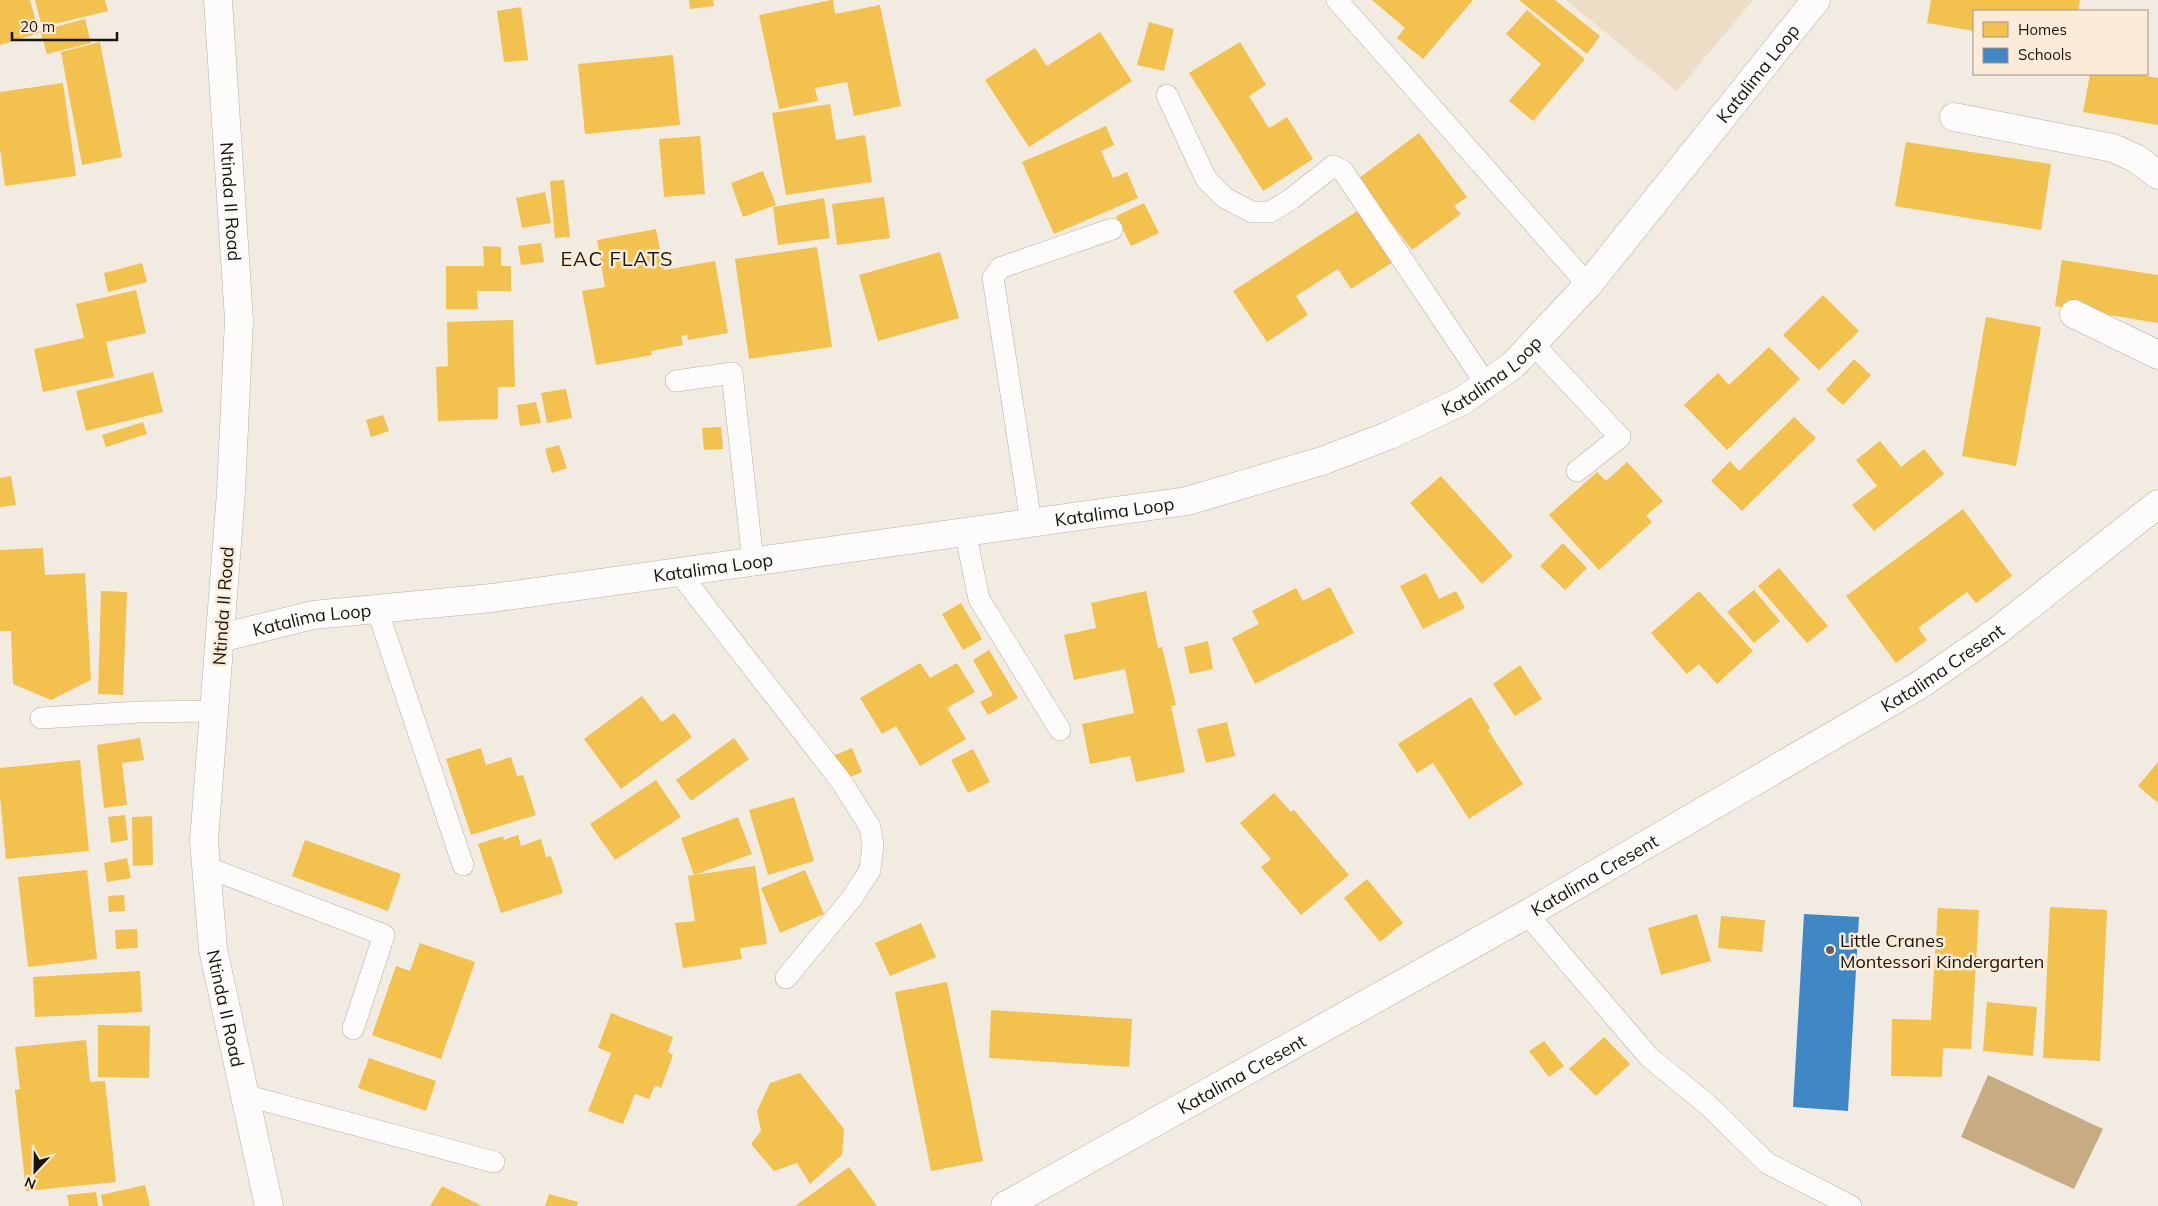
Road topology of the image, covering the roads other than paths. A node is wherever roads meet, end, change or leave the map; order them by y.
1 (218, 0) edge
2 (1337, 0) edge
3 (1816, 0) edge
4 (1167, 95) dead end
5 (1954, 117) dead end
6 (2158, 175) edge
7 (1112, 229) dead end
8 (1588, 284) junction
9 (2074, 314) dead end
10 (1533, 344) junction
11 (2158, 355) edge
12 (676, 381) dead end
13 (1486, 384) junction
14 (1577, 471) dead end
15 (2158, 504) edge
16 (1031, 522) junction
17 (965, 531) junction
18 (753, 561) junction
19 (678, 571) junction
20 (377, 609) junction
21 (220, 638) junction
22 (214, 711) junction
23 (41, 718) dead end
24 (1060, 730) dead end
25 (463, 865) dead end
26 (206, 867) junction
27 (1527, 914) junction
28 (786, 978) dead end
29 (353, 1029) dead end
30 (244, 1095) junction
31 (494, 1162) dead end
32 (269, 1206) edge
33 (1005, 1206) edge
34 (1851, 1206) edge

1 - 21 street, Ntinda II Road
2 - 8 lane
3 - 8 street, Katalima Loop
4 - 13 lane
5 - 6 street
7 - 16 lane
8 - 10 street, Katalima Loop
9 - 11 street
10 - 13 street, Katalima Loop
10 - 14 lane
12 - 18 lane
13 - 16 street, Katalima Loop
15 - 27 street, Katalima Cresent
16 - 17 street, Katalima Loop
17 - 18 street, Katalima Loop
17 - 24 lane
18 - 19 street, Katalima Loop
19 - 20 street, Katalima Loop
19 - 28 lane
20 - 21 street, Katalima Loop
20 - 25 lane
21 - 22 street, Ntinda II Road
22 - 23 lane
22 - 26 street, Ntinda II Road
26 - 29 lane
26 - 30 street, Ntinda II Road
27 - 33 street, Katalima Cresent
27 - 34 lane
30 - 31 lane
30 - 32 street, Ntinda II Road

